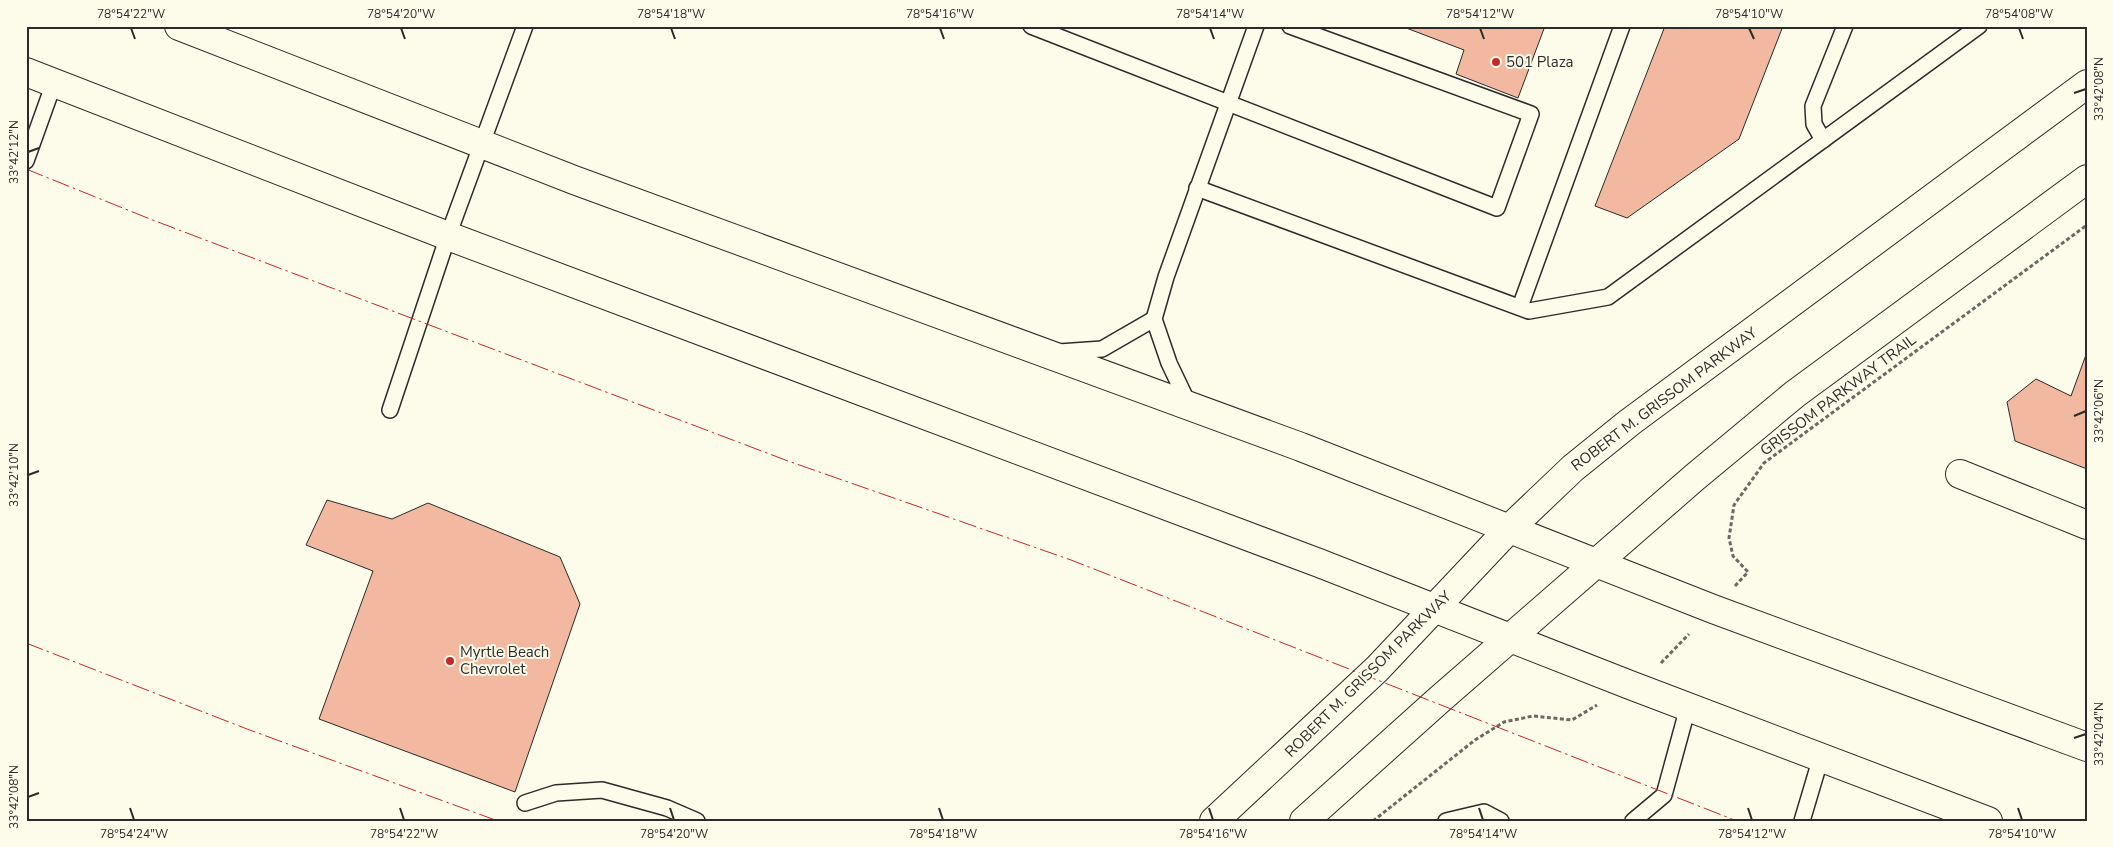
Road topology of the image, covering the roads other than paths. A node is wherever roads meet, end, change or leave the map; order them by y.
1 (179, 26) edge
2 (525, 26) edge
3 (1031, 26) edge
4 (1256, 26) edge
5 (1290, 26) edge
6 (1622, 26) edge
7 (1845, 26) edge
8 (1978, 26) edge
9 (26, 72) edge
10 (54, 83) junction
11 (2087, 84) edge
12 (1228, 104) junction
13 (1822, 140) junction
14 (483, 145) junction
15 (26, 161) edge
16 (2087, 180) edge
17 (1197, 188) junction
18 (448, 236) junction
19 (1520, 308) junction
20 (1154, 318) junction
21 (1045, 353) junction
22 (1190, 406) junction
23 (390, 410) dead end
24 (1960, 474) dead end
25 (2087, 525) edge
26 (1509, 529) junction
27 (1596, 564) junction
28 (1434, 610) junction
29 (1510, 638) junction
30 (1688, 707) junction
31 (2087, 747) edge
32 (1821, 757) junction
33 (526, 803) dead end
34 (1313, 818) edge
35 (697, 821) edge
36 (1214, 821) edge
37 (1446, 821) edge
38 (1501, 821) edge
39 (1633, 821) edge
40 (1802, 821) edge
41 (1988, 821) edge

1 - 14 main road
2 - 14 lane
3 - 12 lane
4 - 12 lane
5 - 12 lane
6 - 19 lane
7 - 13 lane
8 - 13 lane
9 - 10 main road
10 - 15 lane
10 - 18 main road
11 - 26 main road, ROBERT M. GRISSOM PARKWAY
12 - 17 lane
13 - 19 lane
14 - 18 lane
14 - 21 main road
16 - 27 main road
17 - 19 lane
17 - 20 lane
18 - 23 lane
18 - 28 main road
20 - 21 lane
20 - 22 lane
21 - 22 main road
22 - 26 main road
24 - 25 main road
26 - 27 main road
26 - 28 main road, ROBERT M. GRISSOM PARKWAY
27 - 29 main road
27 - 31 main road
28 - 29 main road
28 - 36 main road, ROBERT M. GRISSOM PARKWAY
29 - 30 main road
29 - 34 main road
30 - 32 main road
30 - 39 lane
32 - 40 lane
32 - 41 main road
33 - 35 lane
37 - 38 lane

